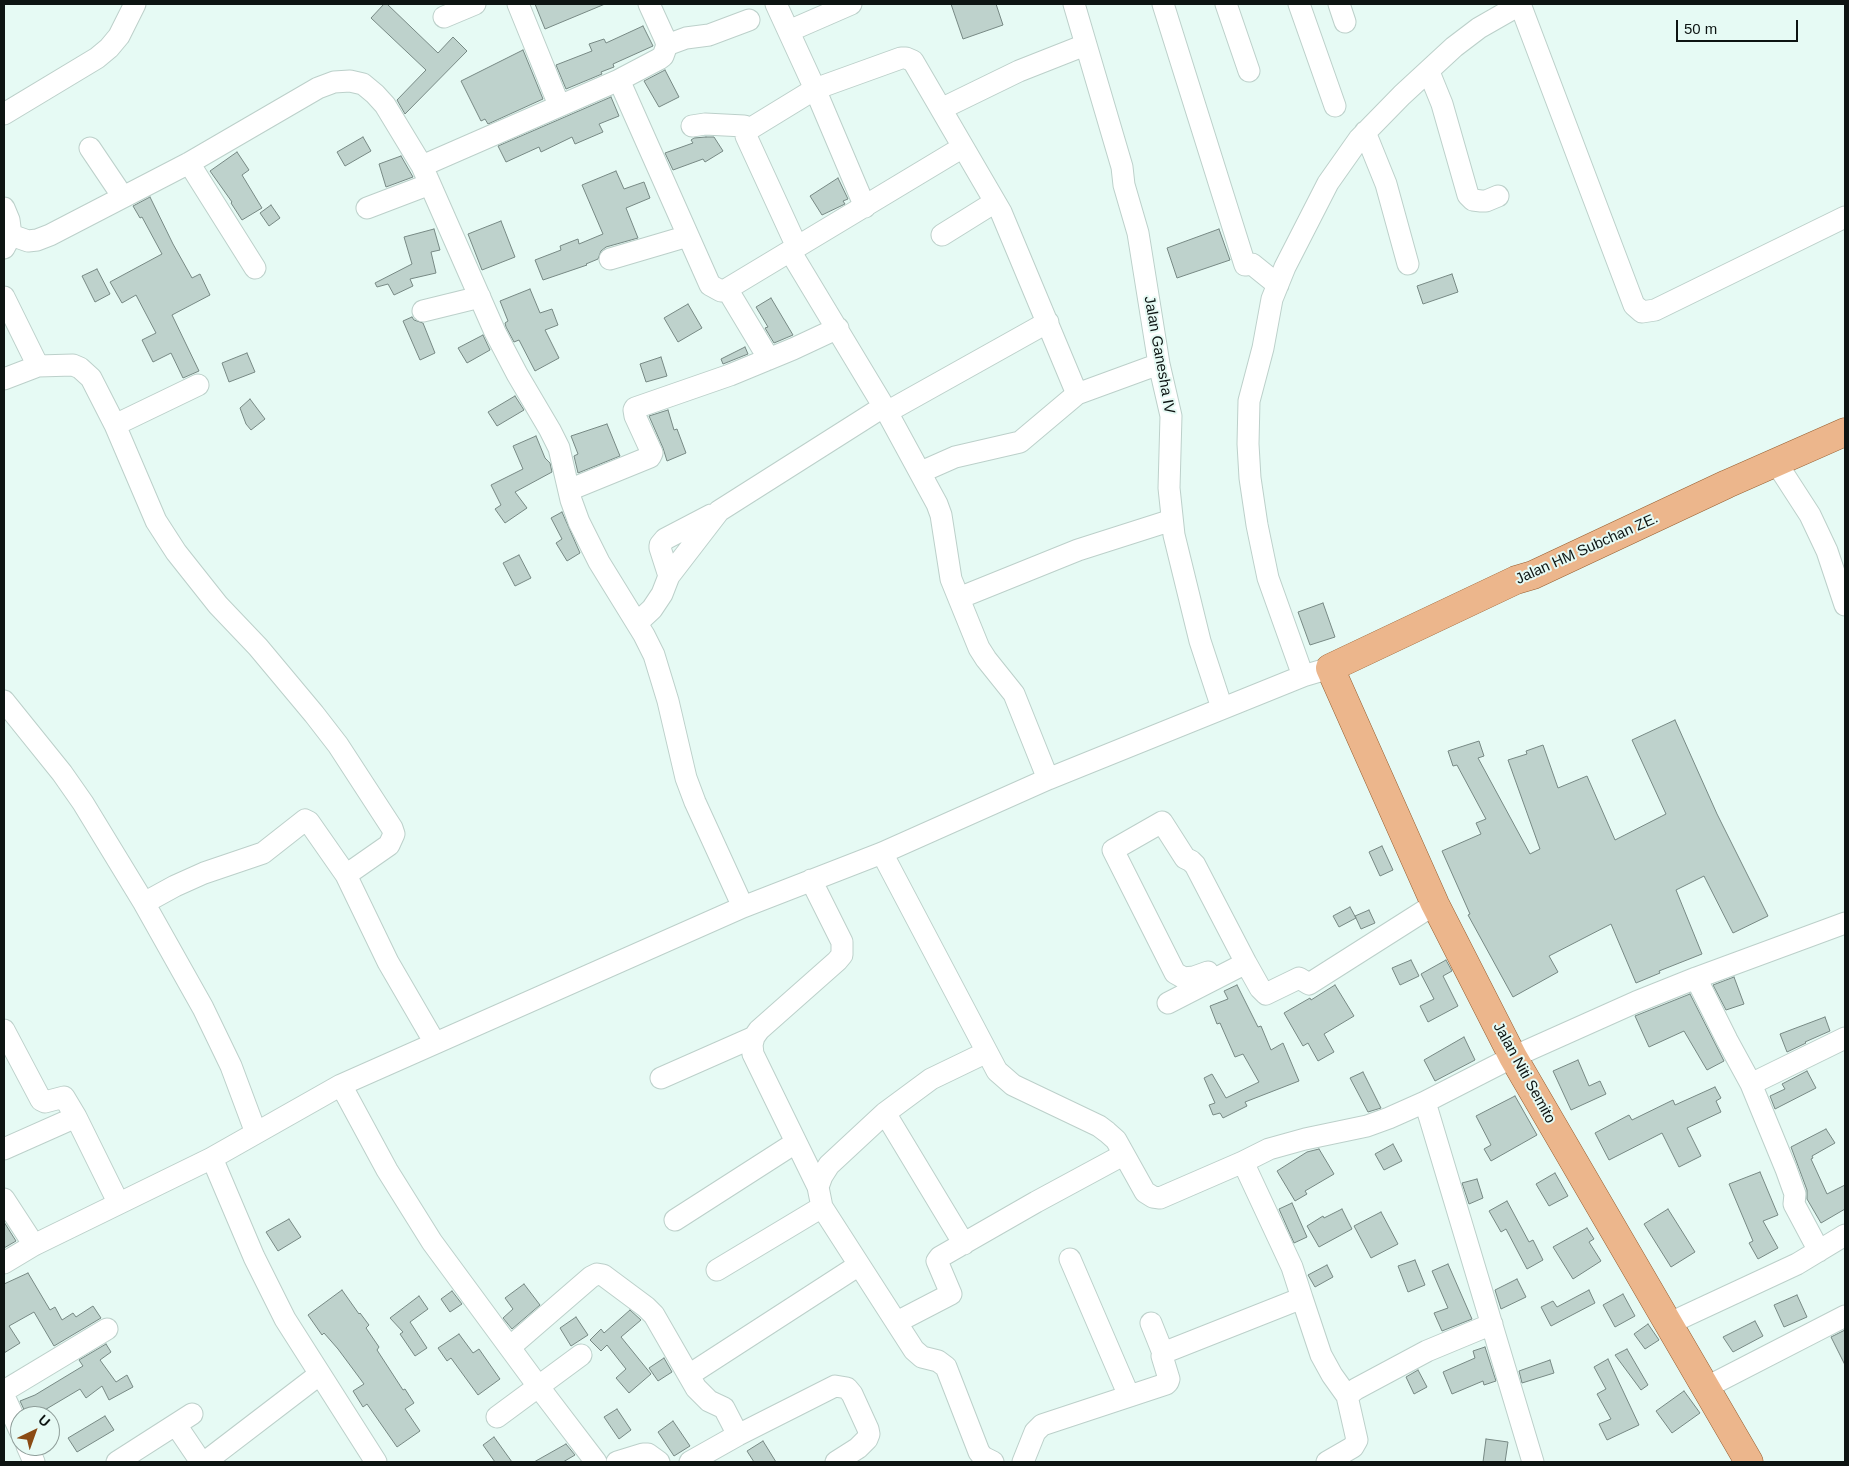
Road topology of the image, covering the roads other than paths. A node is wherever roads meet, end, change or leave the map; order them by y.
1 (135, 4) edge
2 (475, 4) edge
3 (518, 4) edge
4 (649, 4) edge
5 (776, 4) edge
6 (851, 4) edge
7 (1074, 4) edge
8 (1163, 4) edge
9 (1226, 4) edge
10 (1299, 4) edge
11 (1521, 4) edge
12 (444, 17) dead end
13 (749, 20) dead end
14 (788, 31) junction
15 (667, 45) junction
16 (1086, 46) junction
17 (1249, 71) dead end
18 (1429, 72) junction
19 (619, 80) junction
20 (815, 89) junction
21 (560, 105) junction
22 (1335, 106) dead end
23 (941, 109) junction
24 (4, 114) edge
25 (692, 126) dead end
26 (750, 128) junction
27 (1365, 132) junction
28 (963, 147) junction
29 (90, 148) dead end
30 (188, 163) junction
31 (426, 175) junction
32 (1498, 196) dead end
33 (122, 197) junction
34 (995, 202) junction
35 (864, 207) junction
36 (4, 208) edge
37 (367, 208) dead end
38 (1845, 217) edge
39 (942, 235) dead end
40 (688, 236) junction
41 (8, 241) edge
42 (793, 249) junction
43 (610, 259) dead end
44 (1408, 264) dead end
45 (254, 268) dead end
46 (1278, 285) junction
47 (727, 289) junction
48 (4, 297) edge
49 (480, 297) junction
50 (423, 311) dead end
51 (1048, 322) junction
52 (838, 328) junction
53 (769, 359) junction
54 (1159, 364) junction
55 (38, 366) junction
56 (4, 379) edge
57 (198, 385) dead end
58 (1077, 394) junction
59 (885, 409) junction
60 (114, 425) junction
61 (1845, 432) edge
62 (1777, 464) junction
63 (921, 472) junction
64 (569, 490) junction
65 (1172, 520) junction
66 (959, 598) junction
67 (1845, 605) edge
68 (637, 624) junction
69 (1330, 668) junction
70 (1303, 676) junction
71 (1222, 708) junction
72 (6, 709) edge
73 (1048, 779) junction
74 (882, 853) junction
75 (346, 875) junction
76 (811, 880) junction
77 (144, 903) junction
78 (1435, 904) junction
79 (743, 907) junction
80 (1845, 923) edge
81 (1246, 963) junction
82 (1696, 978) junction
83 (1212, 980) junction
84 (1168, 1004) dead end
85 (4, 1030) edge
86 (754, 1037) junction
87 (1845, 1038) edge
88 (435, 1043) junction
89 (987, 1052) junction
90 (1512, 1056) junction
91 (661, 1078) dead end
92 (1751, 1084) junction
93 (342, 1085) junction
94 (1425, 1102) junction
95 (885, 1113) junction
96 (76, 1118) junction
97 (256, 1133) junction
98 (795, 1143) junction
99 (4, 1149) edge
100 (1123, 1155) junction
101 (212, 1158) junction
102 (1243, 1162) junction
103 (820, 1198) junction
104 (4, 1199) edge
105 (118, 1202) junction
106 (675, 1220) dead end
107 (1845, 1235) edge
108 (964, 1244) junction
109 (34, 1245) junction
110 (1819, 1251) junction
111 (1070, 1259) dead end
112 (4, 1263) edge
113 (859, 1265) junction
114 (717, 1270) dead end
115 (1302, 1298) junction
116 (1845, 1316) edge
117 (897, 1322) junction
118 (1151, 1323) dead end
119 (1492, 1324) junction
120 (1668, 1324) junction
121 (108, 1329) dead end
122 (510, 1347) junction
123 (1163, 1353) junction
124 (581, 1355) dead end
125 (320, 1374) junction
126 (690, 1375) junction
127 (538, 1386) junction
128 (1705, 1388) junction
129 (4, 1391) edge
130 (4, 1396) edge
131 (1129, 1396) junction
132 (1347, 1396) junction
133 (10, 1409) edge
134 (497, 1416) dead end
135 (738, 1435) junction
136 (117, 1462) edge
137 (203, 1462) edge
138 (376, 1462) edge
139 (596, 1462) edge
140 (617, 1462) edge
141 (659, 1462) edge
142 (690, 1462) edge
143 (836, 1462) edge
144 (993, 1462) edge
145 (1023, 1462) edge
146 (1327, 1462) edge
147 (1533, 1462) edge
148 (1749, 1462) edge

1 - 24 street
2 - 12 street
3 - 21 street
4 - 15 street
5 - 14 street
6 - 14 street
7 - 16 street, Jalan Ganesha IV
8 - 46 street
9 - 17 street
10 - 22 street
11 - 18 street
11 - 38 street
13 - 15 street
14 - 20 street
15 - 19 street
16 - 23 street
16 - 54 street, Jalan Ganesha IV
18 - 27 street
18 - 32 street
19 - 21 street
19 - 40 street
20 - 23 street
20 - 26 street
20 - 35 street
21 - 31 street
23 - 28 street
25 - 26 street
26 - 42 street
27 - 44 street
27 - 46 street
28 - 34 street
28 - 35 street
29 - 33 street
30 - 31 street
30 - 33 street
30 - 45 street
31 - 37 street
31 - 49 street
33 - 41 street
34 - 39 street
34 - 51 street
35 - 42 street
36 - 41 street
40 - 43 street
40 - 47 street
42 - 47 street
42 - 52 street
46 - 70 street
47 - 53 street
48 - 55 street
49 - 50 street
49 - 64 street
51 - 58 street
51 - 59 street
52 - 53 street
52 - 59 street
53 - 64 street
54 - 58 street
54 - 65 street, Jalan Ganesha IV
55 - 56 street
55 - 60 street
57 - 60 street
58 - 63 street
59 - 63 street
59 - 68 street
60 - 75 street
61 - 62 main road, Jalan HM Subchan ZE.
62 - 67 street
62 - 69 main road, Jalan HM Subchan ZE.
63 - 66 street
64 - 68 street
65 - 66 street
65 - 71 street, Jalan Ganesha IV
66 - 73 street
68 - 79 street
69 - 70 street
69 - 78 main road, Jalan Niti Semito
70 - 71 street
71 - 73 street
72 - 77 street
73 - 74 street
74 - 76 street
74 - 89 street
75 - 77 street
75 - 88 street
76 - 79 street
76 - 86 street
77 - 97 street
78 - 81 street
78 - 90 main road, Jalan Niti Semito
79 - 88 street
80 - 82 street
81 - 83 street
81 - 83 street
82 - 90 street
82 - 92 street
83 - 84 street
85 - 96 street
86 - 91 street
86 - 98 street
87 - 92 street
88 - 93 street
89 - 95 street
89 - 100 street
90 - 94 street
90 - 120 main road, Jalan Niti Semito
92 - 110 street
93 - 97 street
93 - 122 street
94 - 102 street
94 - 119 street
95 - 103 street
95 - 108 street
96 - 99 street
96 - 105 street
97 - 101 street
98 - 103 street
98 - 106 street
100 - 102 street
100 - 108 street
101 - 105 street
101 - 125 street
102 - 115 street
103 - 113 street
103 - 114 street
104 - 109 street
105 - 109 street
107 - 110 street
108 - 117 street
109 - 112 street
110 - 120 street
111 - 131 street
113 - 117 street
113 - 126 street
115 - 123 street
115 - 132 street
116 - 128 street
117 - 144 street
118 - 123 street
119 - 132 street
119 - 147 street
120 - 128 main road, Jalan Niti Semito
121 - 129 street
122 - 126 street
122 - 127 street
123 - 131 street
124 - 127 street
125 - 137 street
125 - 138 street
126 - 135 street
127 - 134 street
127 - 139 street
128 - 148 main road, Jalan Niti Semito
130 - 133 street
131 - 145 street
132 - 146 street
135 - 142 street
135 - 143 street
136 - 137 street
140 - 141 street

